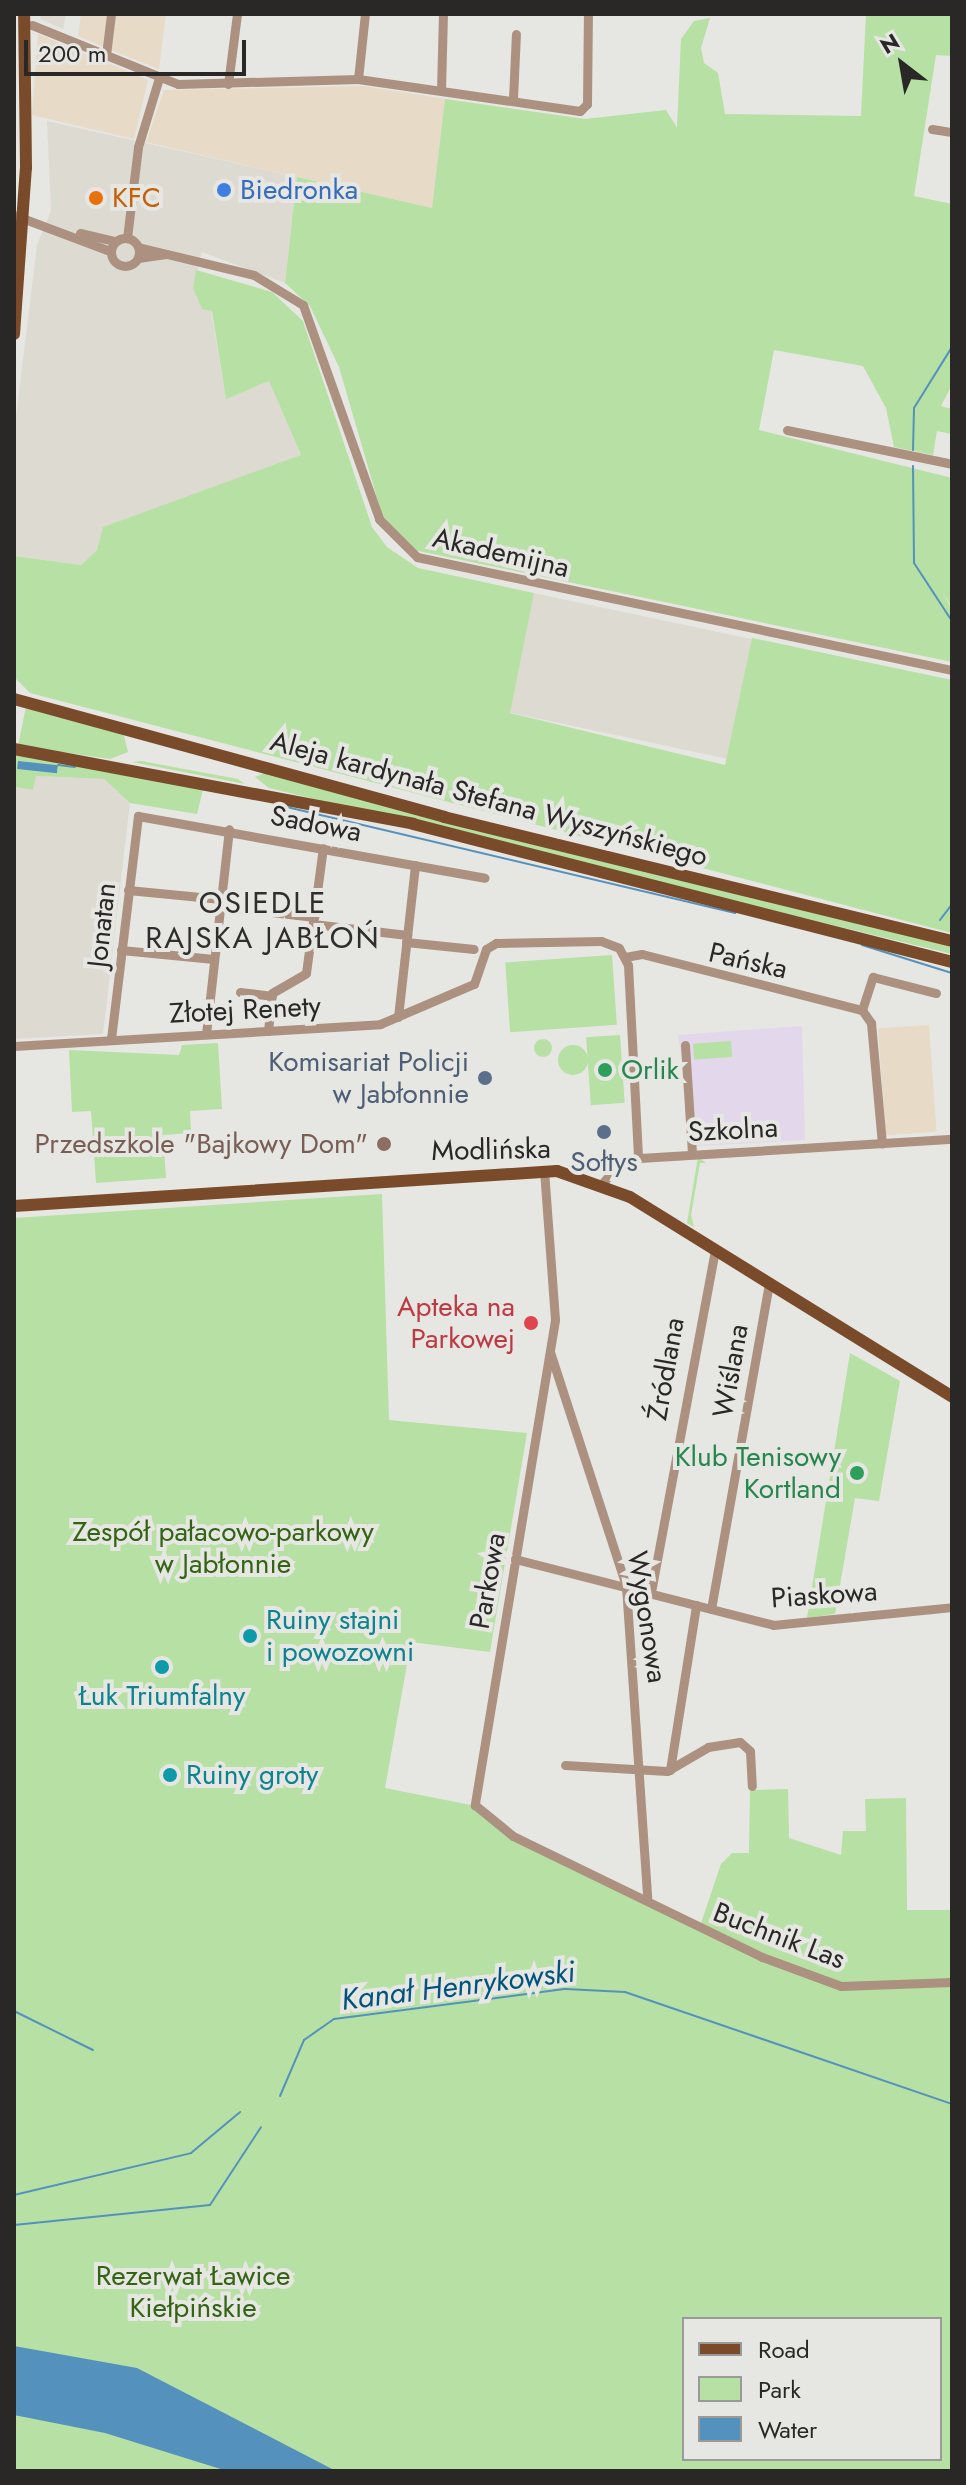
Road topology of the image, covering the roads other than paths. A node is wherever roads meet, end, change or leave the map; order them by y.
1 (24, 14) edge
2 (111, 14) edge
3 (237, 14) edge
4 (365, 14) edge
5 (443, 14) edge
6 (588, 14) edge
7 (33, 19) edge
8 (516, 34) dead end
9 (106, 55) junction
10 (22, 61) junction
11 (159, 78) junction
12 (358, 79) junction
13 (228, 84) junction
14 (441, 90) junction
15 (513, 99) junction
16 (932, 129) dead end
17 (952, 132) edge
18 (19, 216) edge
19 (77, 233) junction
20 (127, 238) junction
21 (116, 241) junction
22 (110, 251) junction
23 (138, 253) junction
24 (14, 334) edge
25 (787, 430) dead end
26 (952, 464) edge
27 (952, 670) edge
28 (14, 699) edge
29 (14, 749) edge
30 (138, 816) joint
31 (229, 829) junction
32 (323, 848) junction
33 (415, 865) junction
34 (485, 878) dead end
35 (128, 890) junction
36 (221, 902) junction
37 (313, 921) junction
38 (406, 939) junction
39 (952, 941) edge
40 (474, 949) dead end
41 (121, 950) junction
42 (625, 957) junction
43 (214, 959) junction
44 (952, 962) edge
45 (240, 992) dead end
46 (936, 993) dead end
47 (272, 996) junction
48 (862, 1010) junction
49 (398, 1017) junction
50 (268, 1031) junction
51 (206, 1034) junction
52 (111, 1039) junction
53 (685, 1045) dead end
54 (14, 1046) edge
55 (952, 1139) edge
56 (882, 1143) junction
57 (692, 1154) junction
58 (638, 1157) junction
59 (544, 1170) junction
60 (601, 1185) junction
61 (14, 1198) edge
62 (66, 1202) junction
63 (14, 1206) edge
64 (715, 1249) junction
65 (769, 1283) junction
66 (550, 1352) junction
67 (952, 1397) edge
68 (515, 1559) junction
69 (626, 1586) junction
70 (651, 1592) junction
71 (696, 1605) junction
72 (952, 1607) edge
73 (711, 1609) junction
74 (565, 1765) dead end
75 (670, 1770) junction
76 (642, 1771) junction
77 (752, 1786) dead end
78 (647, 1897) junction
79 (952, 1982) edge

1 - 10 main road
2 - 9 street
3 - 13 street
4 - 12 street
5 - 14 street
6 - 15 street
7 - 9 street
7 - 10 street
8 - 15 street
9 - 11 street
10 - 18 main road
11 - 13 street
11 - 20 street
12 - 13 street
12 - 14 street
14 - 15 street
16 - 17 street
18 - 19 street
18 - 24 main road
19 - 21 street
19 - 22 street
20 - 21 street
20 - 23 street
21 - 22 street
22 - 23 street
23 - 27 street, Akademijna
25 - 26 street
28 - 39 main road, Aleja kardynała Stefana Wyszyńskiego
29 - 44 main road, Aleja kardynała Stefana Wyszyńskiego
30 - 31 street, Sadowa
30 - 35 street, Jonatan
31 - 32 street, Sadowa
31 - 36 street
32 - 33 street, Sadowa
32 - 37 street
33 - 34 street, Sadowa
33 - 38 street
35 - 36 street
35 - 41 street, Jonatan
36 - 37 street
36 - 43 street
37 - 38 street
37 - 47 street
38 - 40 street
38 - 49 street
41 - 43 street
41 - 52 street, Jonatan
42 - 48 street, Pańska
42 - 49 street, Złotej Renety
42 - 58 street
43 - 51 street
45 - 47 street
46 - 48 street
47 - 50 street
48 - 56 street
49 - 50 street, Złotej Renety
50 - 51 street, Złotej Renety
51 - 52 street, Złotej Renety
52 - 54 street, Złotej Renety
53 - 57 street
55 - 56 street, Szkolna
56 - 57 street, Szkolna
57 - 58 street, Szkolna
58 - 60 street, Szkolna
59 - 60 main road, Modlińska
59 - 62 main road, Modlińska
59 - 66 street, Parkowa
60 - 64 main road, Modlińska
61 - 62 main road, Modlińska
62 - 63 main road, Modlińska
64 - 65 main road, Modlińska
64 - 70 street, Źródlana
65 - 67 main road, Modlińska
65 - 73 street, Wiślana
66 - 68 street, Parkowa
66 - 69 street, Wygonowa
68 - 69 street, Piaskowa
68 - 78 street, Parkowa
69 - 70 street, Piaskowa
69 - 76 street, Wygonowa
70 - 71 street, Piaskowa
71 - 73 street, Piaskowa
71 - 75 street
72 - 73 street, Piaskowa
74 - 76 street
75 - 76 street
75 - 77 street
76 - 78 street, Wygonowa
78 - 79 street, Buchnik Las

